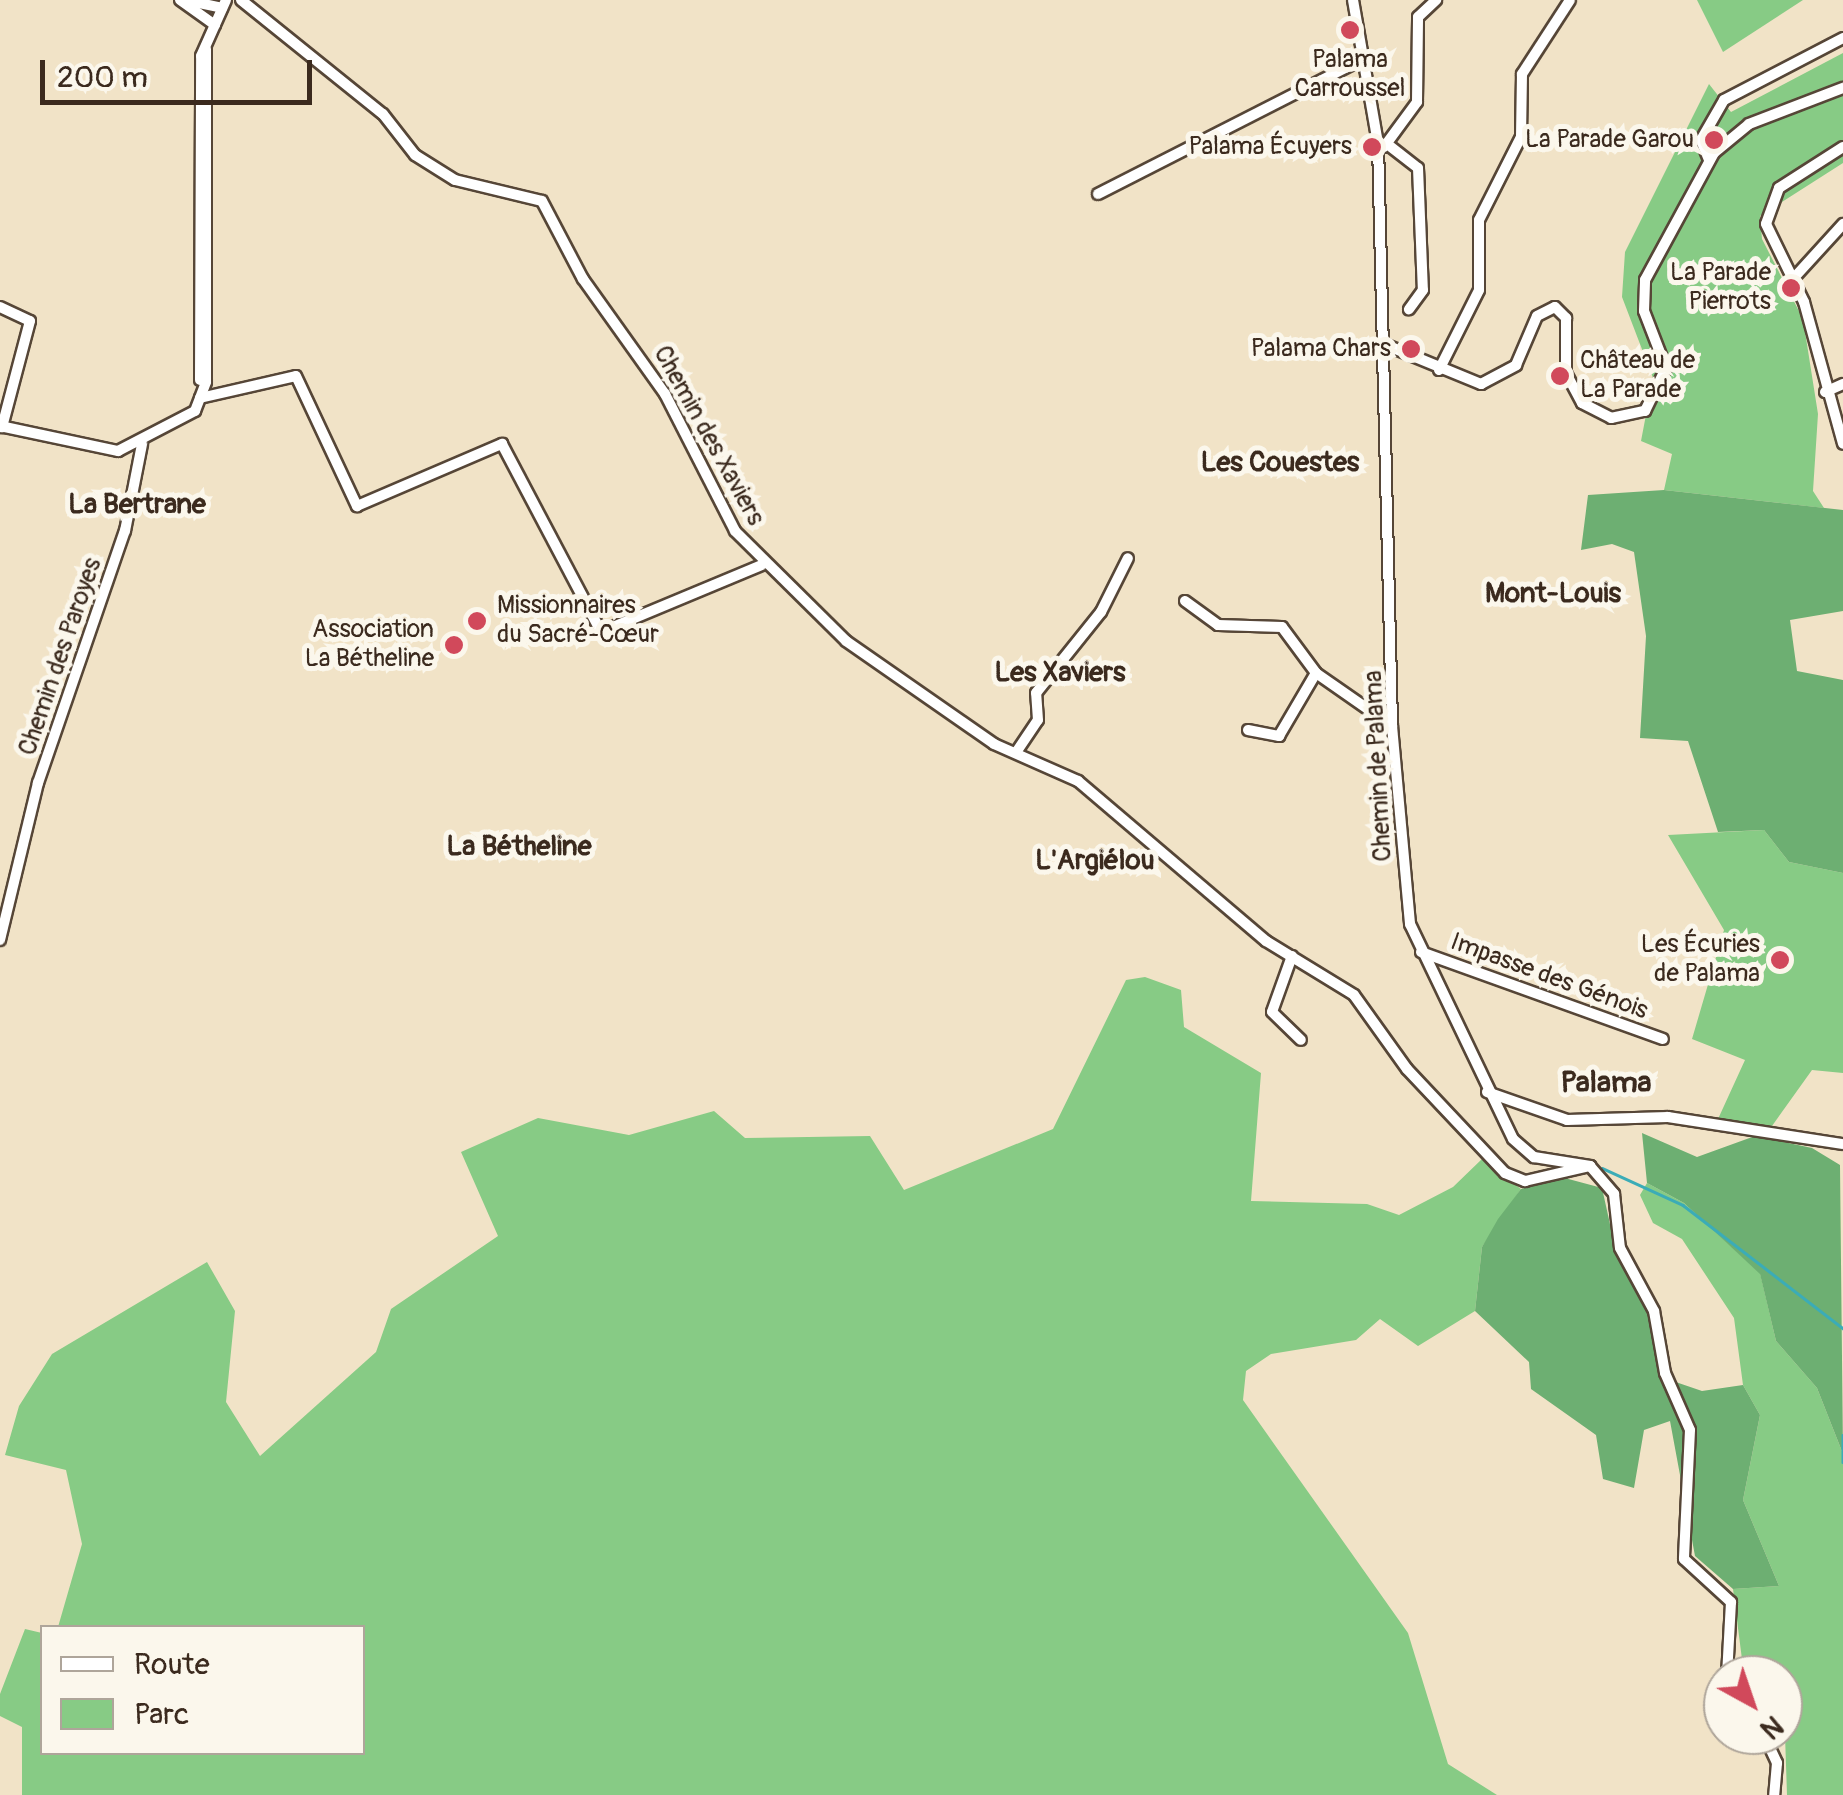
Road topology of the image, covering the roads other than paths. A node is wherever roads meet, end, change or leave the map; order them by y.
1 (183, 0) edge
2 (242, 0) edge
3 (1352, 0) edge
4 (1436, 0) edge
5 (1570, 0) edge
6 (224, 4) edge
7 (215, 25) junction
8 (1843, 38) edge
9 (1363, 59) junction
10 (1843, 88) edge
11 (1384, 147) junction
12 (1843, 147) edge
13 (1709, 160) junction
14 (1098, 194) dead end
15 (1843, 224) edge
16 (1792, 280) junction
17 (0, 307) edge
18 (1408, 309) dead end
19 (1386, 346) junction
20 (1439, 370) junction
21 (1843, 384) edge
22 (1825, 392) junction
23 (201, 395) junction
24 (1, 426) edge
25 (142, 444) junction
26 (1843, 444) edge
27 (1128, 558) dead end
28 (762, 564) junction
29 (1185, 601) dead end
30 (1316, 672) junction
31 (1392, 726) junction
32 (1248, 730) dead end
33 (1017, 752) junction
34 (0, 940) edge
35 (1420, 952) junction
36 (1292, 956) junction
37 (1663, 1039) dead end
38 (1300, 1040) dead end
39 (1487, 1092) junction
40 (1843, 1144) edge
41 (1590, 1166) junction
42 (1728, 1655) edge
43 (1773, 1755) edge
44 (1774, 1795) edge

1 - 6 street
1 - 7 street
2 - 28 street, Chemin des Xaviers
3 - 9 street, Chemin de Palama
4 - 11 street
5 - 20 street
6 - 7 street
7 - 23 street
8 - 13 street
9 - 11 street, Chemin de Palama
9 - 14 street
10 - 13 street
11 - 18 street
11 - 19 street, Chemin de Palama
12 - 16 street
13 - 20 street
15 - 16 street
16 - 22 street
17 - 24 street
19 - 20 street
19 - 31 street, Chemin de Palama
21 - 22 street
22 - 26 street
23 - 25 street
23 - 28 street
24 - 25 street
25 - 34 street, Chemin des Paroyes
27 - 33 street
28 - 33 street, Chemin des Xaviers
29 - 30 street
30 - 31 street
30 - 32 street
31 - 35 street, Chemin de Palama
33 - 36 street, Chemin des Xaviers
35 - 37 street, Impasse des Génois
35 - 39 street, Chemin de Palama
36 - 38 street
36 - 41 street, Chemin des Xaviers
39 - 40 street
39 - 41 street, Chemin de Palama
41 - 42 street
43 - 44 street

